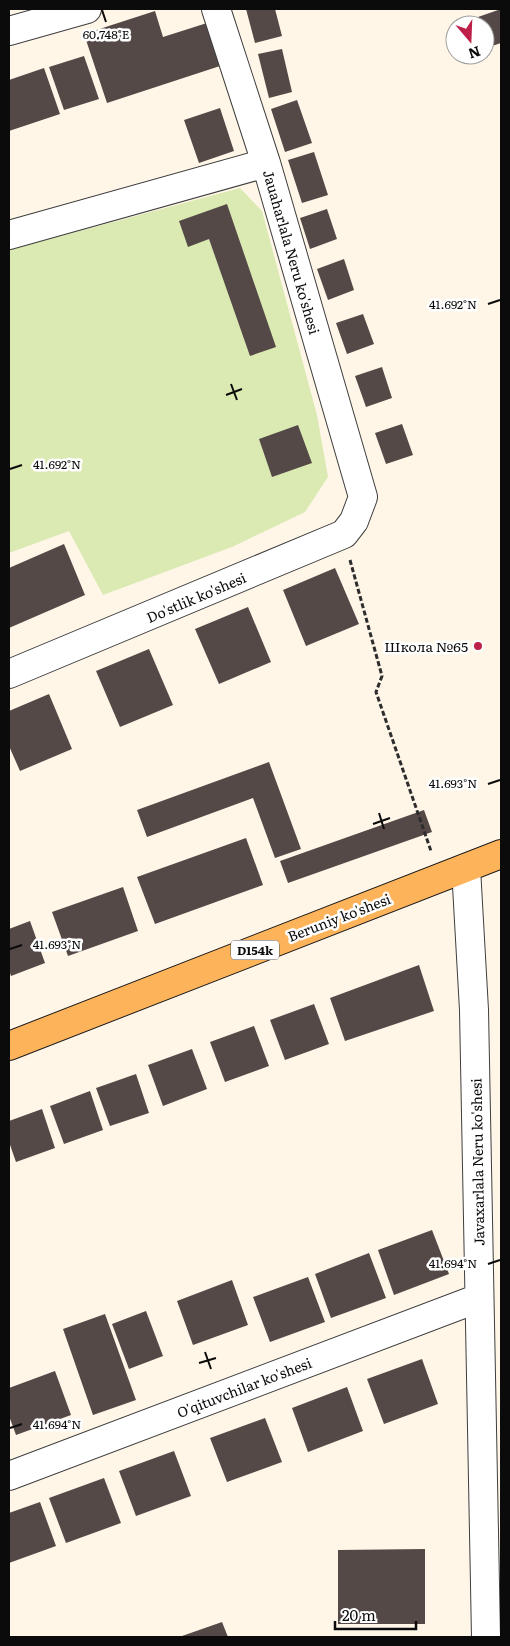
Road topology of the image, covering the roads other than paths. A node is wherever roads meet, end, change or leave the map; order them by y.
1 (87, 9) edge
2 (216, 9) edge
3 (9, 31) edge
4 (266, 163) junction
5 (9, 235) edge
6 (344, 534) joint
7 (9, 674) edge
8 (501, 854) edge
9 (466, 868) junction
10 (9, 1046) edge
11 (490, 1257) edge
12 (479, 1298) junction
13 (9, 1476) edge
14 (492, 1505) edge
15 (486, 1637) edge

1 - 3 street
2 - 4 street, Jauaharlala Neru ko'shesi
4 - 5 street
4 - 6 street, Jauaharlala Neru ko'shesi
6 - 7 street, Do'stlik ko'shesi
8 - 9 main road, Beruniy ko'shesi / D154k
9 - 10 main road, Beruniy ko'shesi / D154k
9 - 11 street, Javaxarlala Neru ko'shesi
11 - 12 street, Javaxarlala Neru ko'shesi
12 - 13 street, O'qituvchilar ko'shesi
12 - 14 street, Javaxarlala Neru ko'shesi
14 - 15 street, Javaxarlala Neru ko'shesi

